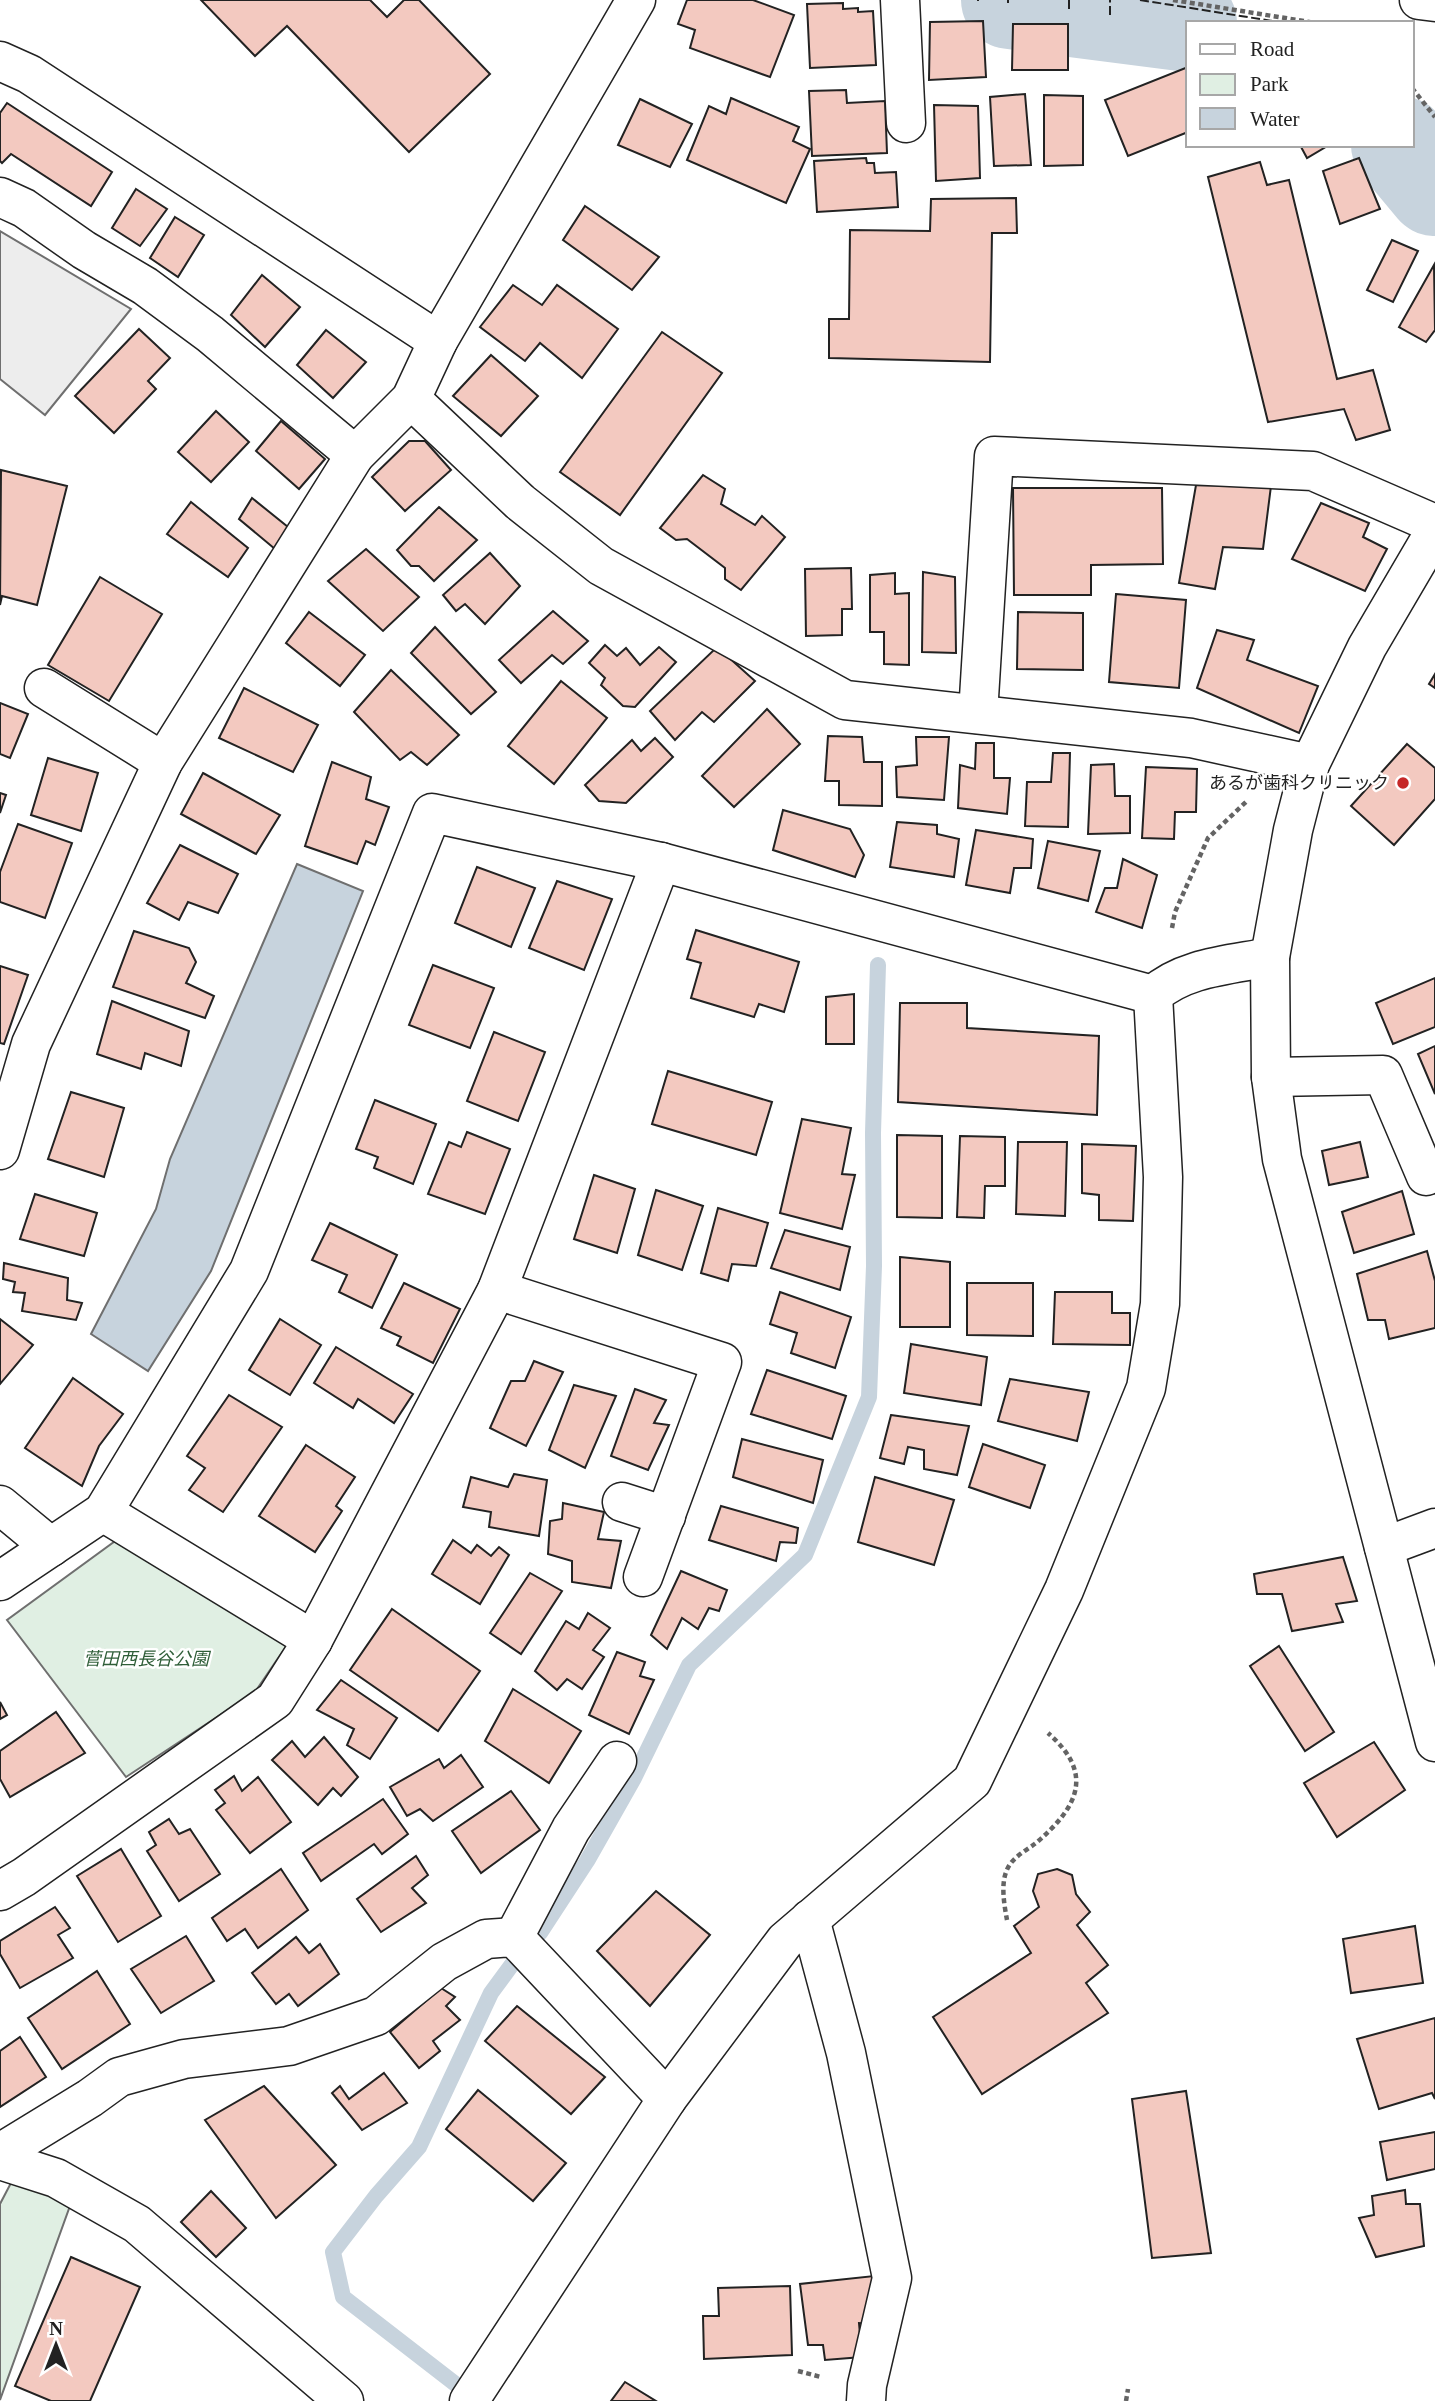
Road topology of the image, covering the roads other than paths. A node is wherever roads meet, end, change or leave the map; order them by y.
1 (636, 0) edge
2 (900, 0) edge
3 (1419, 0) edge
4 (1435, 2) edge
5 (0, 61) edge
6 (906, 123) dead end
7 (0, 197) edge
8 (438, 341) junction
9 (411, 399) junction
10 (355, 455) junction
11 (1435, 524) edge
12 (1435, 531) edge
13 (44, 688) dead end
14 (978, 714) junction
15 (163, 762) junction
16 (1310, 764) junction
17 (661, 862) junction
18 (1270, 957) junction
19 (1159, 990) junction
20 (1271, 1077) junction
21 (0, 1150) edge
22 (1435, 1172) edge
23 (497, 1290) junction
24 (622, 1502) dead end
25 (0, 1506) edge
26 (103, 1513) junction
27 (666, 1516) junction
28 (1435, 1528) edge
29 (51, 1547) junction
30 (1384, 1548) junction
31 (643, 1577) dead end
32 (0, 1581) edge
33 (313, 1640) junction
34 (1435, 1742) edge
35 (617, 1761) dead end
36 (0, 1891) edge
37 (810, 1919) junction
38 (514, 1937) junction
39 (667, 2099) junction
40 (0, 2153) edge
41 (0, 2160) edge
42 (344, 2401) edge
43 (468, 2401) edge
44 (866, 2401) edge

1 - 8 street
2 - 6 street
3 - 4 street
5 - 8 street
7 - 10 street
8 - 9 street
9 - 10 street
9 - 14 street
10 - 15 street
11 - 14 street
12 - 16 street
13 - 15 street
14 - 16 street
15 - 21 street
16 - 18 street
17 - 19 street
17 - 23 street
17 - 26 street
18 - 19 street
18 - 20 street
19 - 37 street
20 - 22 street
20 - 30 street
23 - 27 street
23 - 33 street
24 - 27 street
25 - 29 street
26 - 29 street
26 - 33 street
27 - 31 street
28 - 30 street
29 - 32 street
30 - 34 street
33 - 36 street
35 - 38 street
37 - 39 street
37 - 44 street
38 - 39 street
38 - 40 street
39 - 43 street
41 - 42 street

